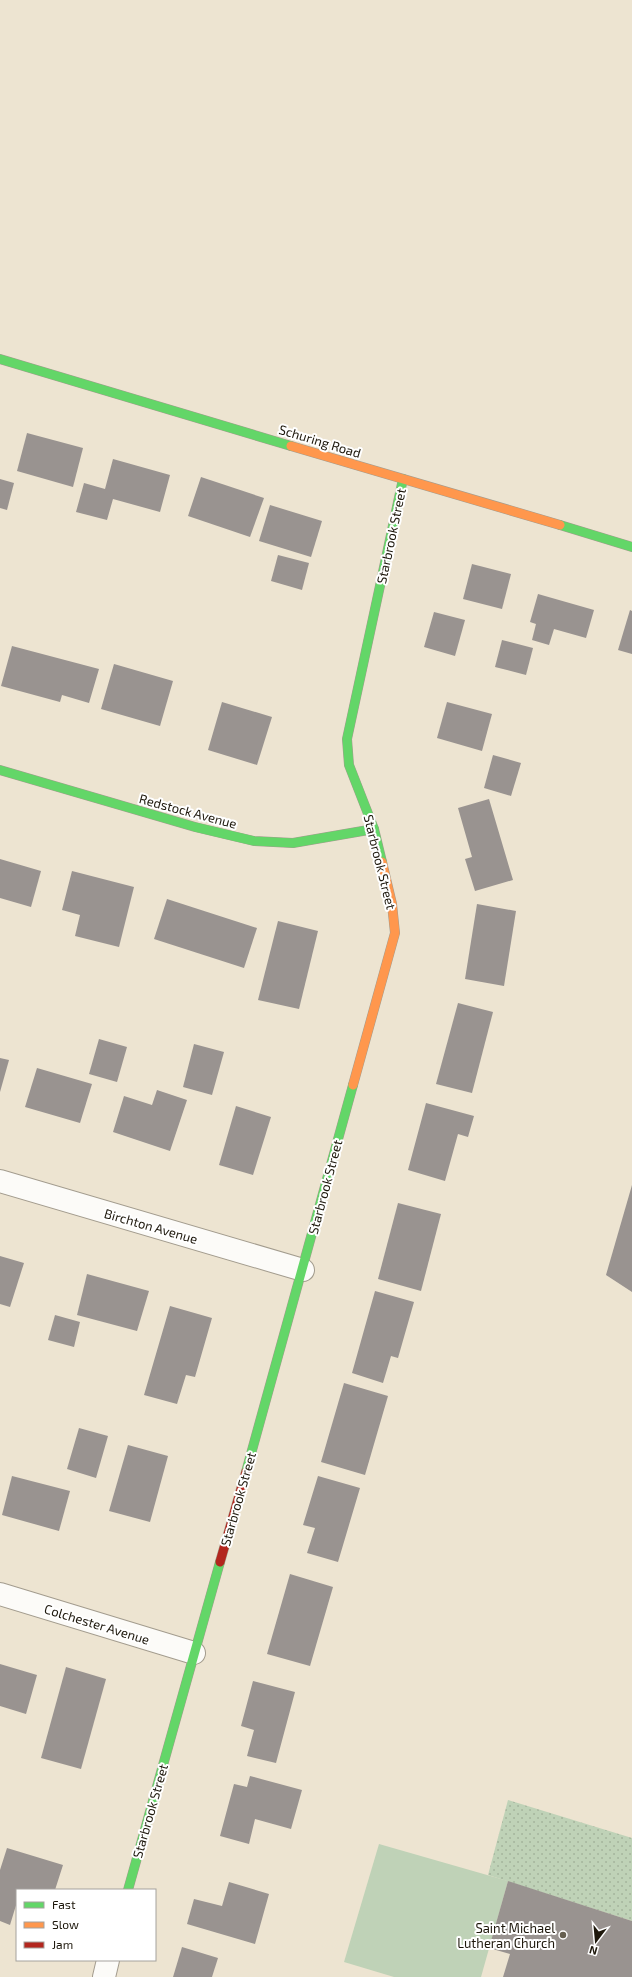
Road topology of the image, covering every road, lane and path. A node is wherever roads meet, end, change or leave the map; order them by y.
1 (0, 359) edge
2 (403, 479) junction
3 (632, 546) edge
4 (0, 770) edge
5 (374, 829) junction
6 (0, 1181) edge
7 (303, 1270) junction
8 (0, 1594) edge
9 (194, 1653) junction
10 (128, 1889) edge
11 (108, 1961) edge
12 (104, 1977) edge

1 - 2 street, Schuring Road
2 - 3 street, Schuring Road
2 - 5 street, Starbrook Street
4 - 5 street, Redstock Avenue
5 - 7 street, Starbrook Street
6 - 7 street, Birchton Avenue
7 - 9 street, Starbrook Street
8 - 9 street, Colchester Avenue
9 - 10 street, Starbrook Street
11 - 12 street

